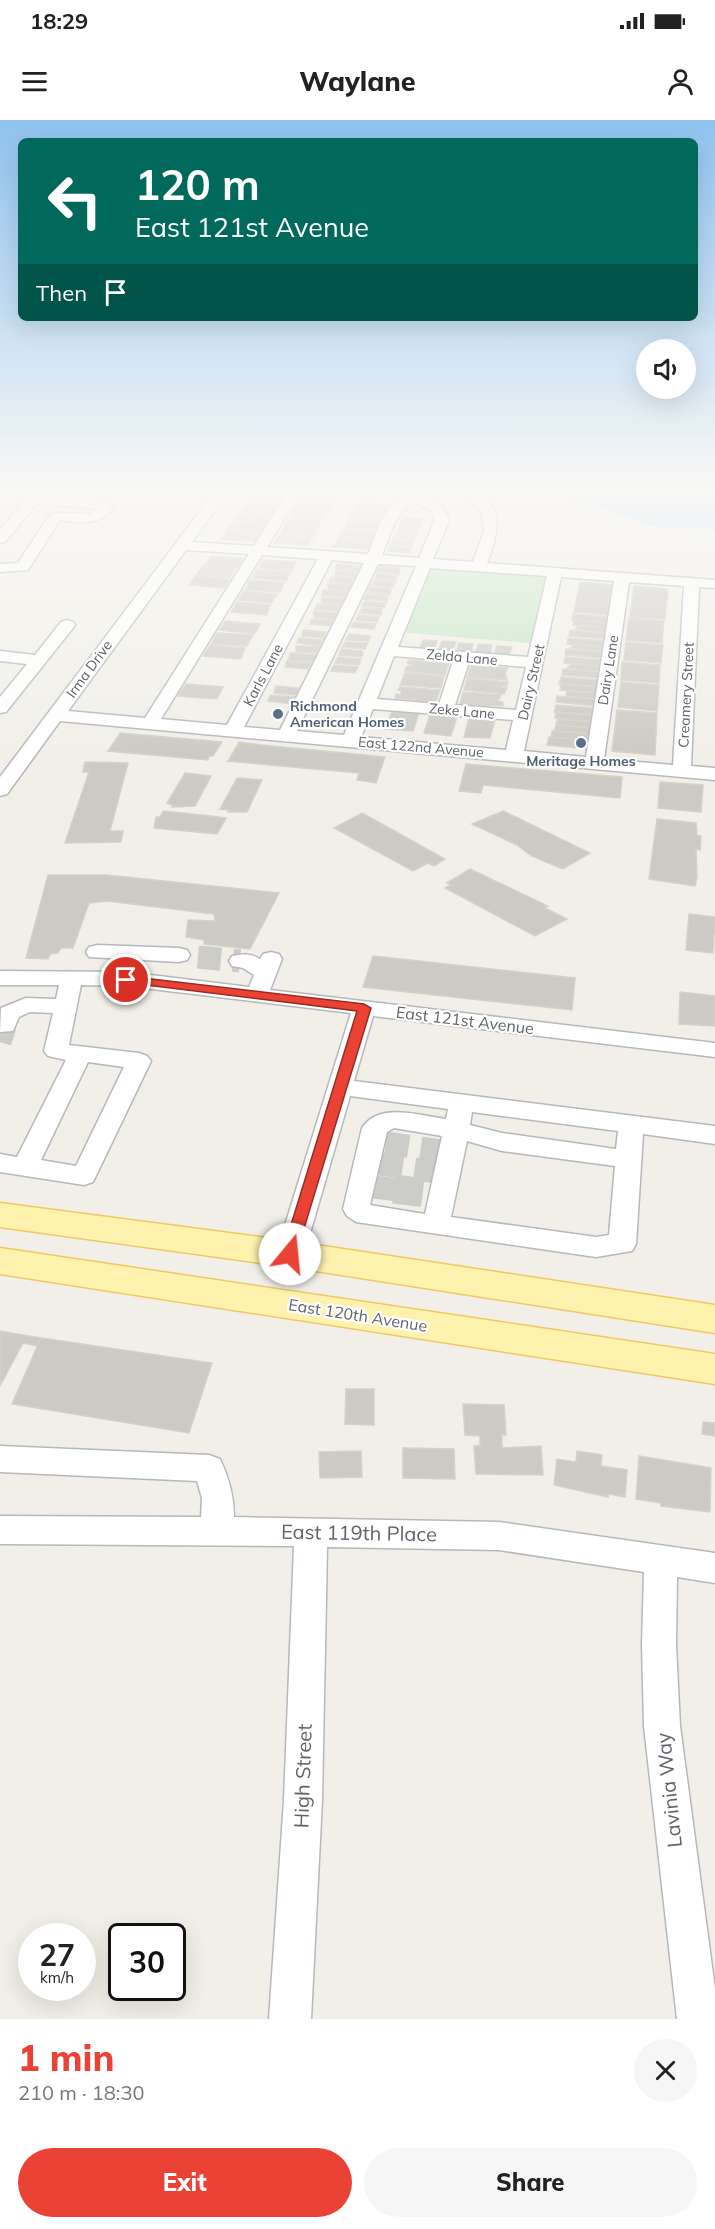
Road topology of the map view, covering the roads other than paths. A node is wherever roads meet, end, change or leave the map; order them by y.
1 (155, 579) edge
2 (240, 579) edge
3 (315, 579) edge
4 (362, 579) edge
5 (418, 579) edge
6 (554, 579) edge
7 (622, 579) edge
8 (645, 579) edge
9 (692, 582) junction
10 (715, 584) edge
11 (67, 625) dead end
12 (388, 651) junction
13 (0, 656) edge
14 (463, 657) junction
15 (39, 660) junction
16 (536, 663) junction
17 (366, 703) junction
18 (0, 708) edge
19 (445, 710) junction
20 (56, 715) junction
21 (523, 716) junction
22 (150, 723) junction
23 (233, 730) junction
24 (286, 735) junction
25 (351, 741) junction
26 (514, 755) junction
27 (594, 763) junction
28 (682, 771) junction
29 (715, 774) edge
30 (0, 790) edge
31 (97, 951) dead end
32 (240, 961) tunnel mouth
33 (0, 978) edge
34 (71, 979) junction
35 (166, 984) junction
36 (257, 995) junction
37 (65, 1006) junction
38 (364, 1008) junction
39 (5, 1026) dead end
40 (715, 1050) edge
41 (81, 1053) junction
42 (340, 1087) junction
43 (462, 1103) junction
44 (631, 1125) junction
45 (715, 1135) edge
46 (446, 1155) junction
47 (629, 1159) junction
48 (0, 1163) edge
49 (25, 1167) junction
50 (0, 1215) edge
51 (436, 1225) junction
52 (290, 1254) junction
53 (0, 1261) edge
54 (715, 1319) edge
55 (715, 1369) edge
56 (0, 1460) edge
57 (0, 1530) edge
58 (217, 1531) junction
59 (311, 1532) junction
60 (661, 1559) junction
61 (715, 1568) edge
62 (290, 2019) edge
63 (698, 2019) edge

1 - 20 street, Irma Drive
2 - 22 street
3 - 23 street, Karls Lane
4 - 24 street
5 - 12 street
6 - 16 street, Dairy Street
7 - 27 street, Dairy Lane
8 - 9 street
9 - 10 street
9 - 28 street, Creamery Street
11 - 15 street
12 - 14 street, Zelda Lane
12 - 17 street
13 - 15 street
14 - 16 street, Zelda Lane
14 - 19 street
15 - 18 street
16 - 21 street, Dairy Street
17 - 19 street, Zeke Lane
17 - 25 street
19 - 21 street, Zeke Lane
20 - 22 street, East 122nd Avenue
20 - 30 street, Irma Drive
21 - 26 street, Dairy Street
22 - 23 street, East 122nd Avenue
23 - 24 street, East 122nd Avenue
24 - 25 street, East 122nd Avenue
25 - 26 street, East 122nd Avenue
26 - 27 street, East 122nd Avenue
27 - 28 street, East 122nd Avenue
28 - 29 street, East 122nd Avenue
31 - 35 street
32 - 36 street
33 - 34 street, East 121st Avenue
34 - 35 street, East 121st Avenue
34 - 37 street
35 - 36 street, East 121st Avenue
36 - 38 street, East 121st Avenue
37 - 39 street
37 - 41 street
38 - 40 street, East 121st Avenue
38 - 42 street
41 - 49 street
41 - 49 street
42 - 43 street
42 - 52 street
43 - 44 street
43 - 46 street
44 - 45 street
44 - 47 street
46 - 47 street
46 - 51 street
46 - 51 street
47 - 51 street
48 - 49 street
50 - 52 main road
52 - 54 main road
53 - 55 main road, East 120th Avenue
56 - 58 street
57 - 58 street, East 119th Place
58 - 59 street, East 119th Place
59 - 60 street, East 119th Place
59 - 62 street, High Street
60 - 61 street, East 119th Place
60 - 63 street, Lavinia Way

